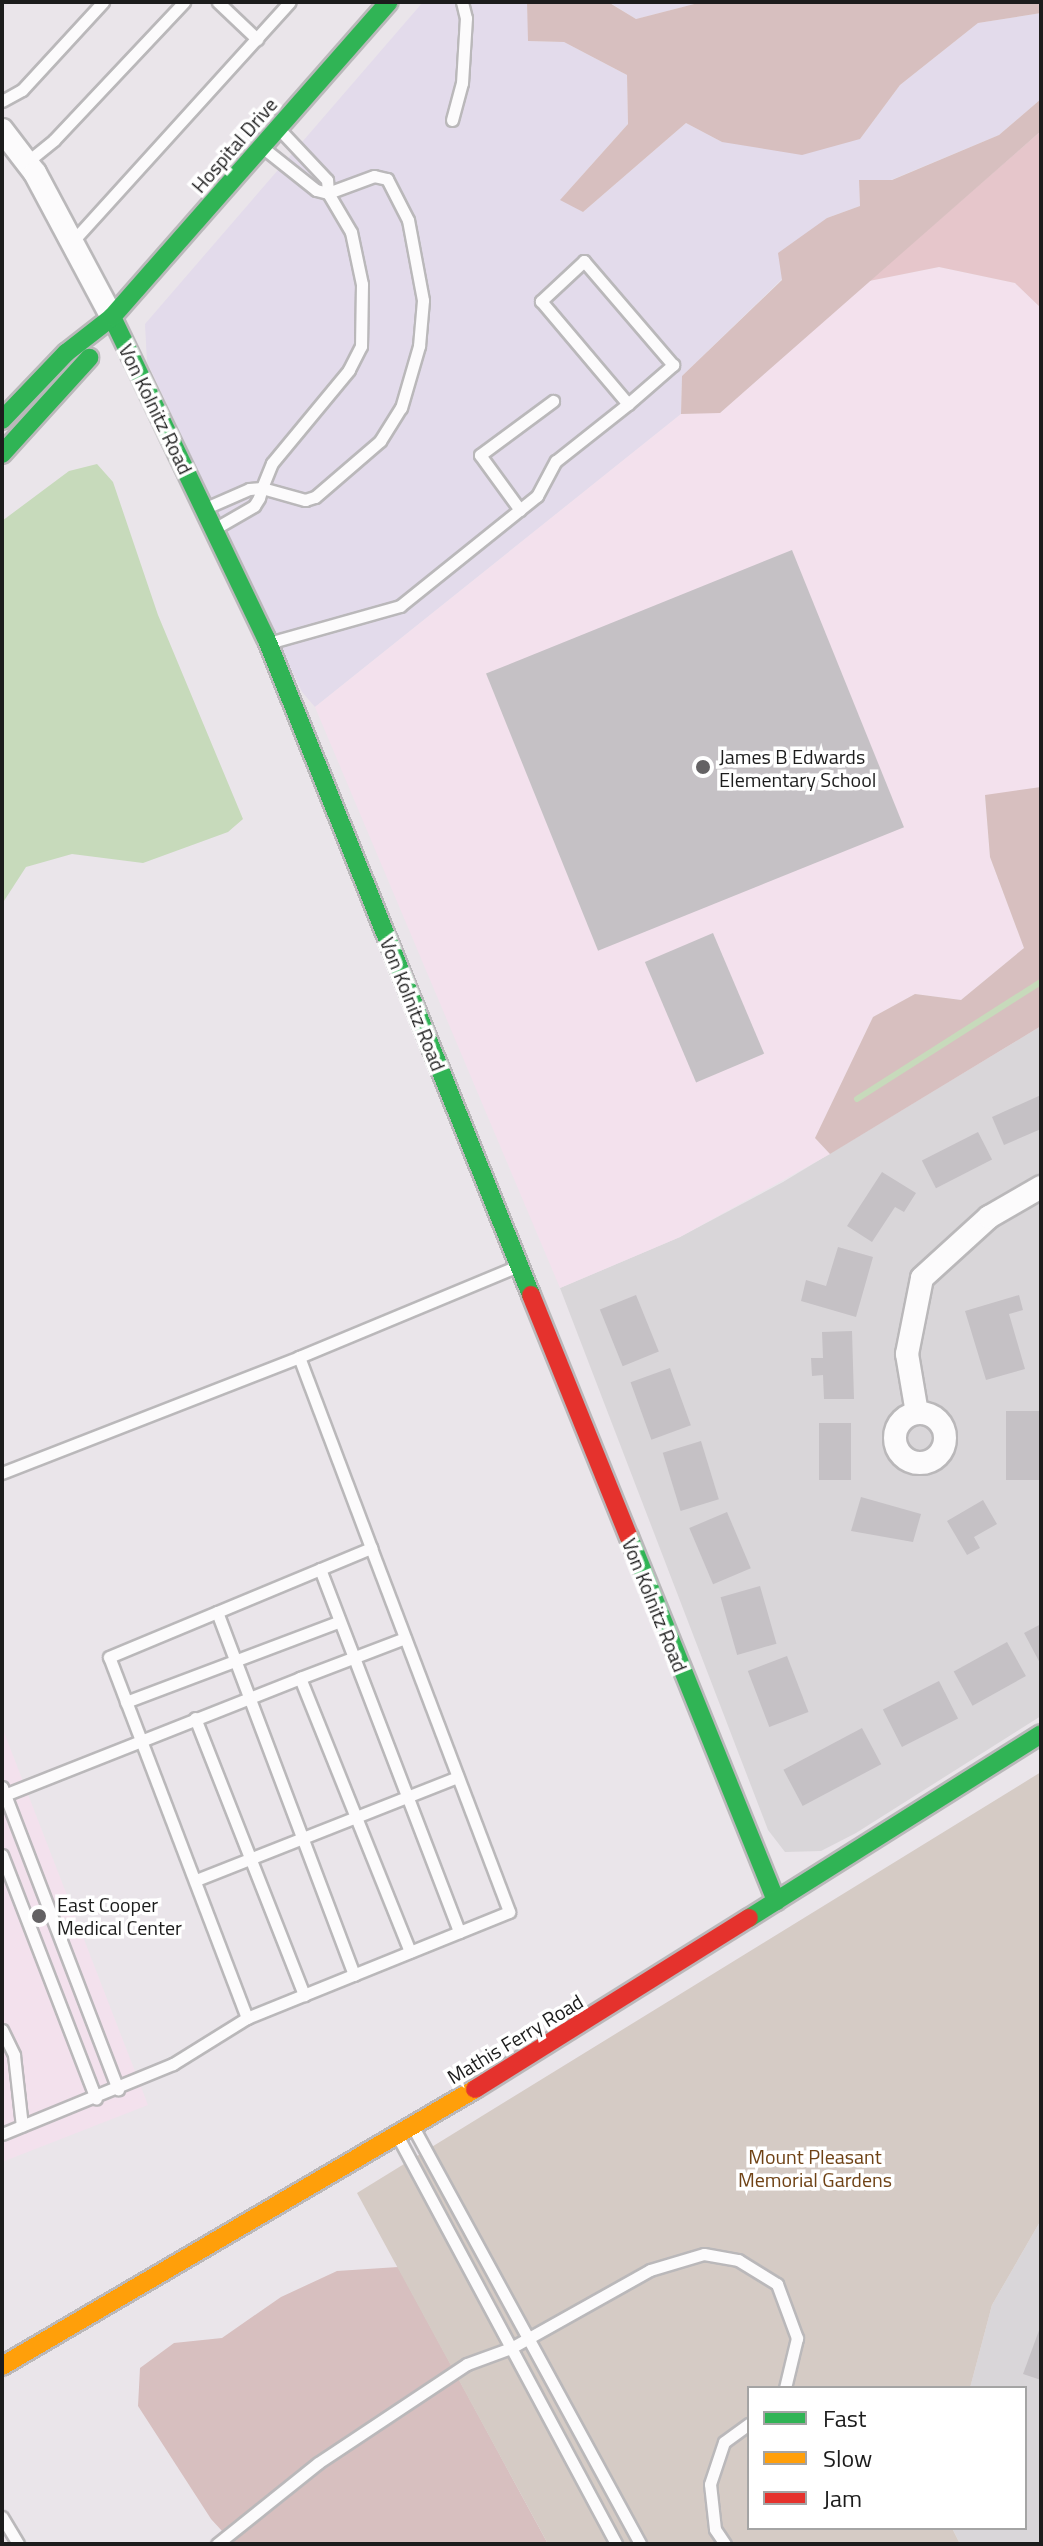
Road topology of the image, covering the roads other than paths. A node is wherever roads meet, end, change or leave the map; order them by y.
1 (103, 2) edge
2 (184, 2) edge
3 (218, 2) edge
4 (290, 2) edge
5 (389, 2) edge
6 (462, 2) edge
7 (257, 39) junction
8 (2, 101) edge
9 (452, 120) dead end
10 (278, 128) junction
11 (2, 130) edge
12 (262, 147) junction
13 (27, 162) junction
14 (328, 193) junction
15 (72, 242) junction
16 (112, 317) junction
17 (553, 401) dead end
18 (628, 404) junction
19 (2, 420) edge
20 (2, 454) edge
21 (262, 488) junction
22 (204, 510) junction
23 (520, 510) junction
24 (214, 529) junction
25 (268, 643) junction
26 (1041, 1187) edge
27 (518, 1265) junction
28 (299, 1357) junction
29 (917, 1413) dead end
30 (2, 1473) edge
31 (371, 1548) junction
32 (320, 1569) junction
33 (217, 1612) junction
34 (338, 1622) junction
35 (405, 1638) junction
36 (351, 1658) junction
37 (234, 1662) junction
38 (300, 1678) junction
39 (247, 1698) junction
40 (126, 1702) junction
41 (195, 1718) junction
42 (1041, 1734) edge
43 (140, 1738) junction
44 (457, 1777) junction
45 (3, 1793) edge
46 (406, 1796) junction
47 (355, 1814) junction
48 (301, 1837) junction
49 (2, 1855) edge
50 (250, 1858) junction
51 (196, 1880) junction
52 (776, 1901) junction
53 (459, 1932) junction
54 (410, 1952) junction
55 (354, 1975) junction
56 (304, 1995) junction
57 (247, 2018) junction
58 (2, 2030) edge
59 (118, 2089) junction
60 (96, 2098) junction
61 (22, 2126) junction
62 (405, 2131) junction
63 (2, 2134) edge
64 (529, 2338) junction
65 (511, 2348) junction
66 (2, 2366) edge
67 (785, 2386) edge
68 (747, 2425) edge
69 (2, 2517) edge
70 (18, 2544) edge
71 (217, 2544) edge
72 (616, 2544) edge
73 (640, 2544) edge
74 (725, 2544) edge

1 - 8 lane
2 - 13 lane
3 - 7 lane
4 - 7 lane
5 - 10 street, Hospital Drive
6 - 9 lane
7 - 15 lane
10 - 12 street, Hospital Drive
10 - 14 lane
11 - 13 street, Von Kolnitz Road
12 - 14 lane
12 - 16 street, Hospital Drive
13 - 15 street, Von Kolnitz Road
14 - 21 lane
14 - 21 lane
15 - 16 street, Von Kolnitz Road
16 - 19 street, Hospital Drive
16 - 20 street, Hospital Drive
16 - 22 street, Von Kolnitz Road
17 - 23 lane
18 - 18 lane
18 - 23 lane
21 - 22 lane
21 - 24 lane
22 - 24 street, Von Kolnitz Road
23 - 25 lane
24 - 25 street, Von Kolnitz Road
25 - 27 street, Von Kolnitz Road
26 - 29 street
27 - 28 lane
27 - 52 street, Von Kolnitz Road
28 - 30 lane
28 - 31 lane
31 - 32 lane
31 - 35 lane
32 - 33 lane
32 - 34 lane
33 - 37 lane
33 - 40 lane
34 - 36 lane
34 - 37 lane
35 - 36 lane
35 - 44 lane
36 - 38 lane
36 - 46 lane
37 - 39 lane
37 - 40 lane
38 - 39 lane
38 - 47 lane
39 - 41 lane
39 - 48 lane
40 - 43 lane
41 - 43 lane
41 - 50 lane
42 - 52 street, Mathis Ferry Road
43 - 45 lane
43 - 51 lane
44 - 46 lane
44 - 53 lane
45 - 59 lane
46 - 47 lane
46 - 53 lane
47 - 48 lane
47 - 54 lane
48 - 50 lane
48 - 55 lane
49 - 60 lane
50 - 51 lane
50 - 56 lane
51 - 57 lane
52 - 62 street, Mathis Ferry Road
53 - 54 lane
54 - 55 lane
55 - 56 lane
56 - 57 lane
57 - 59 lane
58 - 61 lane
59 - 60 lane
60 - 61 lane
61 - 63 lane
62 - 64 lane
62 - 65 lane
62 - 66 street, Mathis Ferry Road
64 - 65 lane
64 - 67 lane
64 - 73 lane
65 - 71 lane
65 - 72 lane
68 - 74 lane
69 - 70 lane

